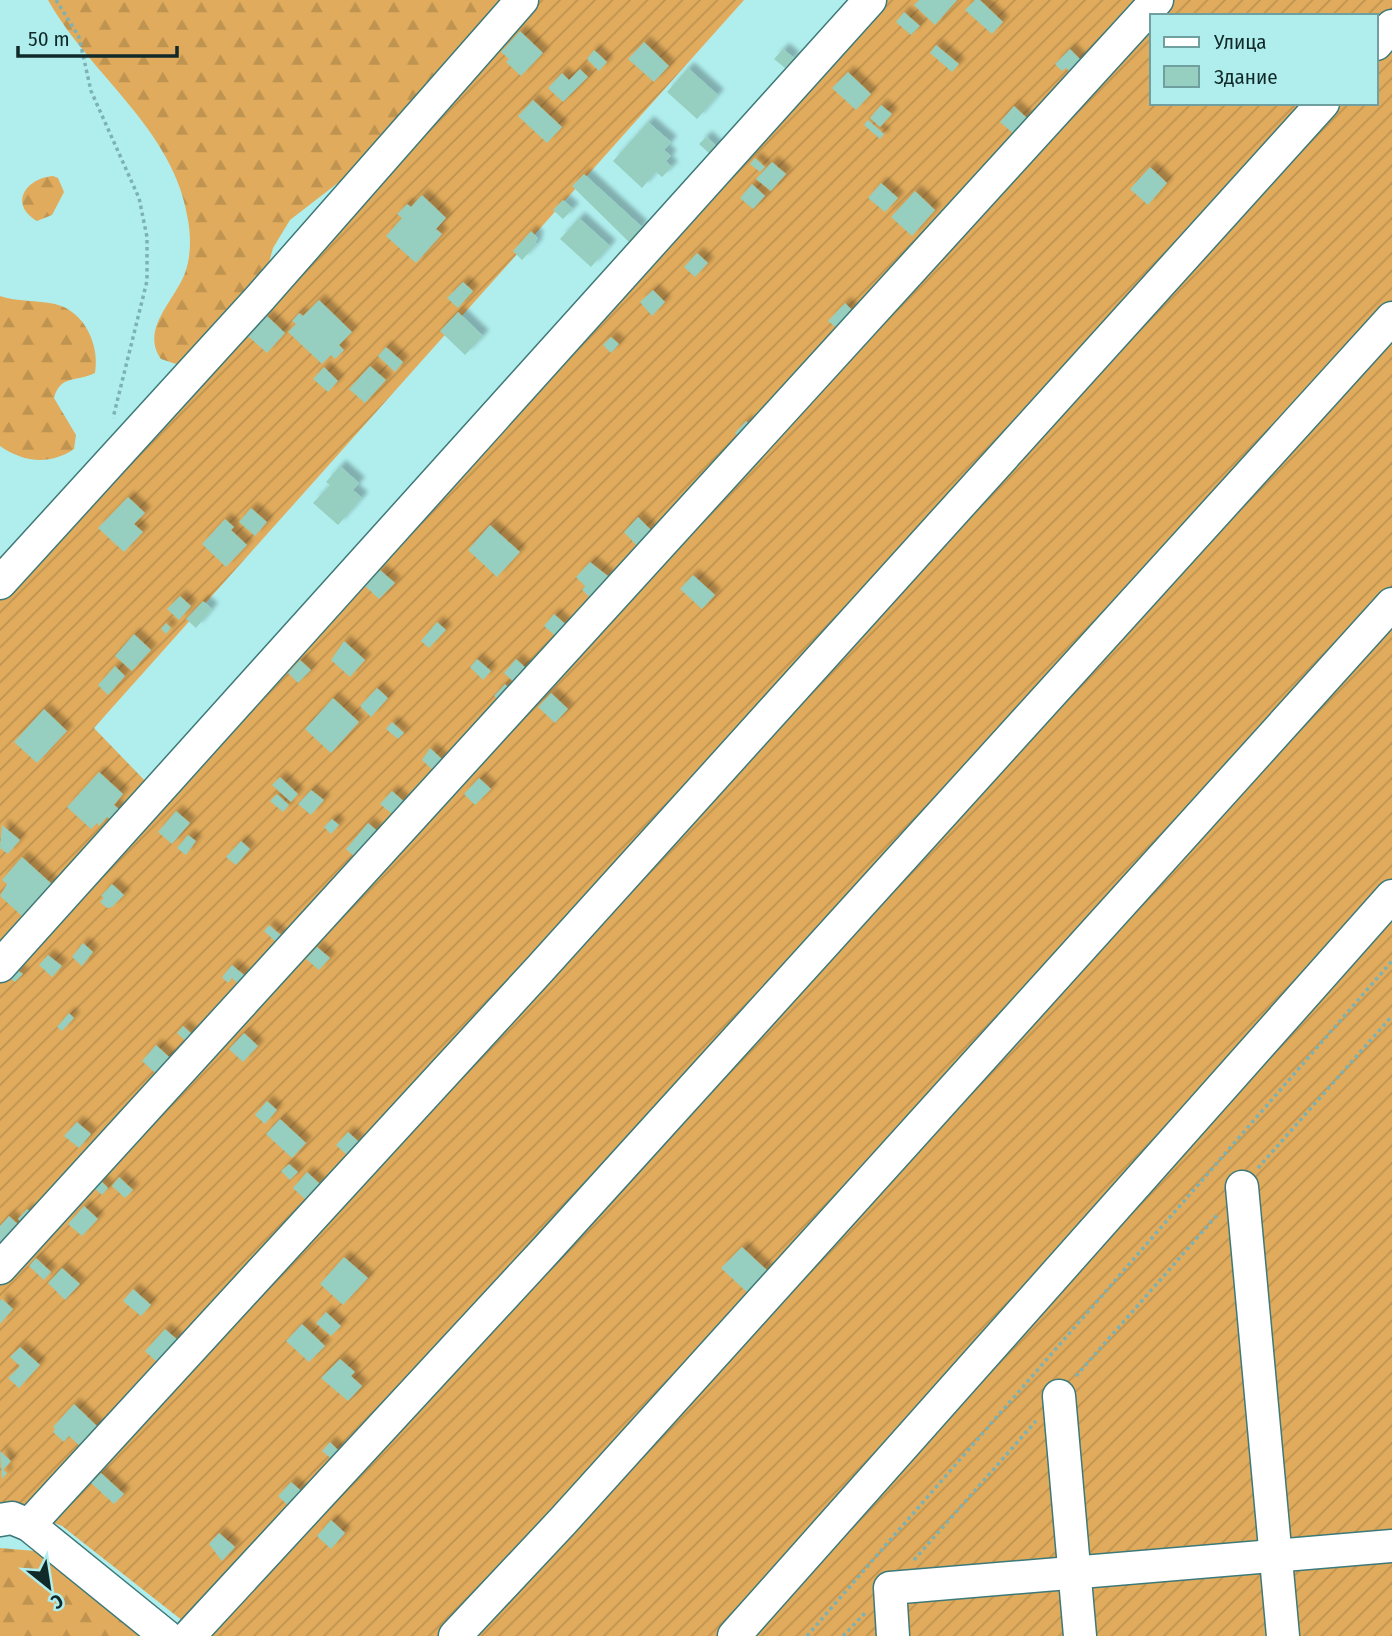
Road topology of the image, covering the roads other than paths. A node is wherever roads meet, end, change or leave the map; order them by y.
1 (522, 0) edge
2 (870, 0) edge
3 (1157, 0) edge
4 (1392, 26) edge
5 (1378, 42) edge
6 (1321, 105) edge
7 (1392, 318) edge
8 (0, 583) edge
9 (1392, 604) edge
10 (1392, 896) edge
11 (0, 966) edge
12 (1242, 1187) road end
13 (0, 1268) edge
14 (1059, 1396) road end
15 (15, 1523) edge
16 (1392, 1546) edge
17 (1275, 1555) junction
18 (1074, 1571) junction
19 (166, 1636) edge
20 (189, 1636) edge
21 (455, 1636) edge
22 (734, 1636) edge
23 (893, 1636) edge
24 (1080, 1636) edge
25 (1283, 1636) edge

1 - 8 street
2 - 11 street
3 - 13 street
4 - 5 street
6 - 15 street
7 - 20 street
9 - 21 street
10 - 22 street
12 - 17 street
14 - 18 street
15 - 19 street
16 - 17 street
17 - 18 street
17 - 25 street
18 - 23 street
18 - 24 street

